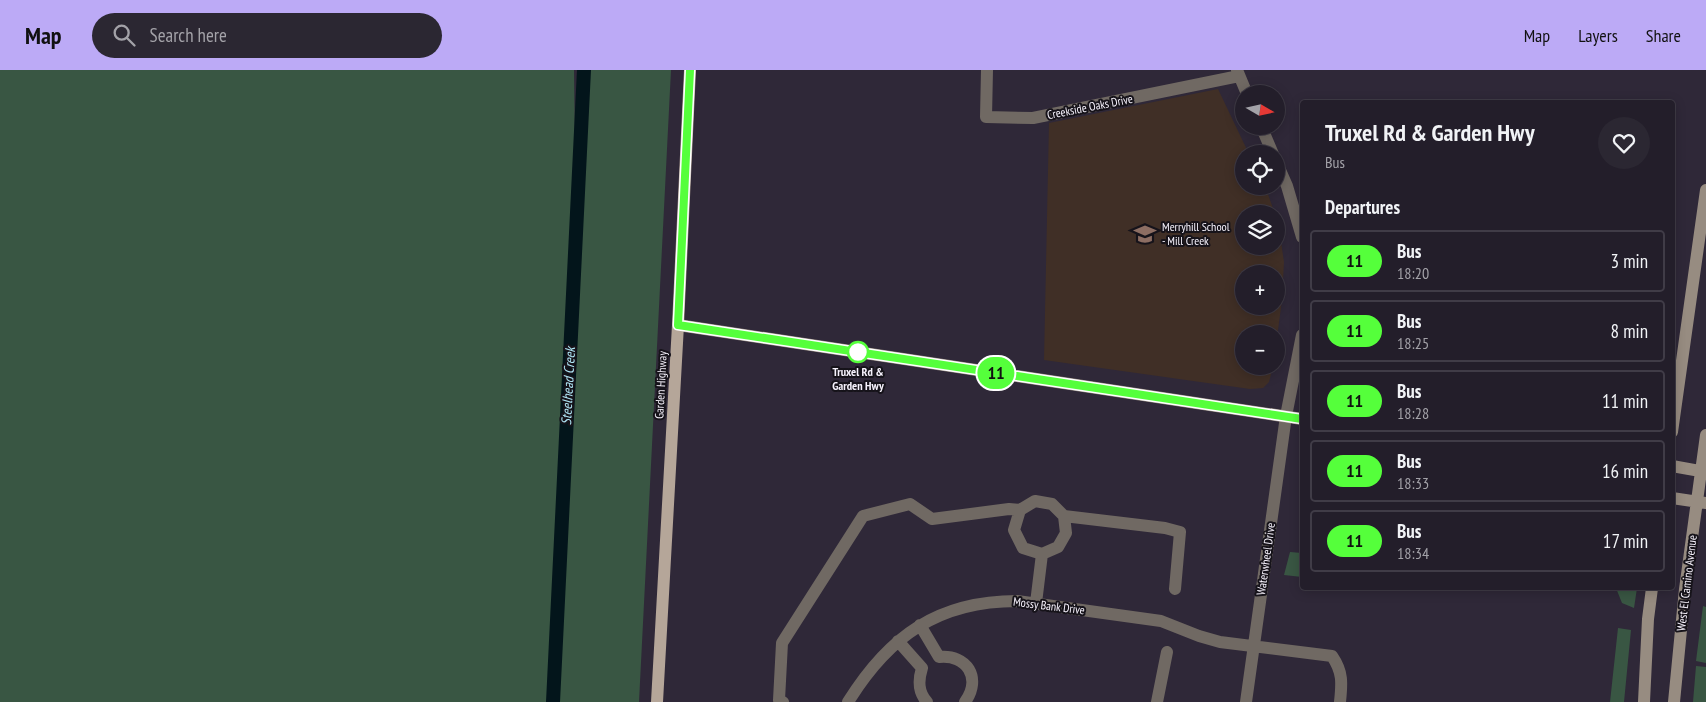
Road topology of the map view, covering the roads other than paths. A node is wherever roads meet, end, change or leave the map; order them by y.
1 (690, 70) edge
2 (987, 70) edge
3 (1238, 73) edge
4 (1243, 85) edge
5 (1285, 181) edge
6 (1706, 190) edge
7 (1300, 230) edge
8 (678, 325) junction
9 (1300, 345) edge
10 (1675, 411) edge
11 (1286, 416) junction
12 (1300, 419) edge
13 (1706, 435) edge
14 (1675, 466) edge
15 (1703, 471) edge
16 (1675, 498) edge
17 (1701, 502) edge
18 (1020, 510) junction
19 (1064, 516) junction
20 (1042, 554) junction
21 (1175, 589) dead end
22 (1652, 590) edge
23 (1036, 603) junction
24 (920, 625) junction
25 (898, 641) junction
26 (1254, 646) junction
27 (1167, 652) dead end
28 (657, 702) edge
29 (783, 702) edge
30 (848, 702) edge
31 (927, 702) edge
32 (965, 702) edge
33 (1158, 702) edge
34 (1246, 702) edge
35 (1340, 702) edge
36 (1644, 702) edge
37 (1674, 702) edge

1 - 8 main road, Garden Highway
2 - 3 street, Creekside Oaks Drive
3 - 4 street
5 - 7 street
6 - 10 main road
8 - 11 main road
8 - 28 main road, Garden Highway
9 - 11 street, Waterwheel Drive
11 - 12 main road
11 - 26 street, Waterwheel Drive
13 - 15 main road, West El Camino Avenue
14 - 15 main road
15 - 17 main road, West El Camino Avenue
16 - 17 main road
17 - 37 main road, West El Camino Avenue
18 - 19 street
18 - 20 street
18 - 29 street
19 - 20 street
19 - 21 street
20 - 23 street
22 - 36 main road
23 - 24 street, Mossy Bank Drive
23 - 26 street, Mossy Bank Drive
24 - 25 street, Mossy Bank Drive
24 - 32 street
25 - 30 street, Mossy Bank Drive
25 - 31 street
26 - 34 street, Waterwheel Drive
26 - 35 street, Mossy Bank Drive
27 - 33 street

